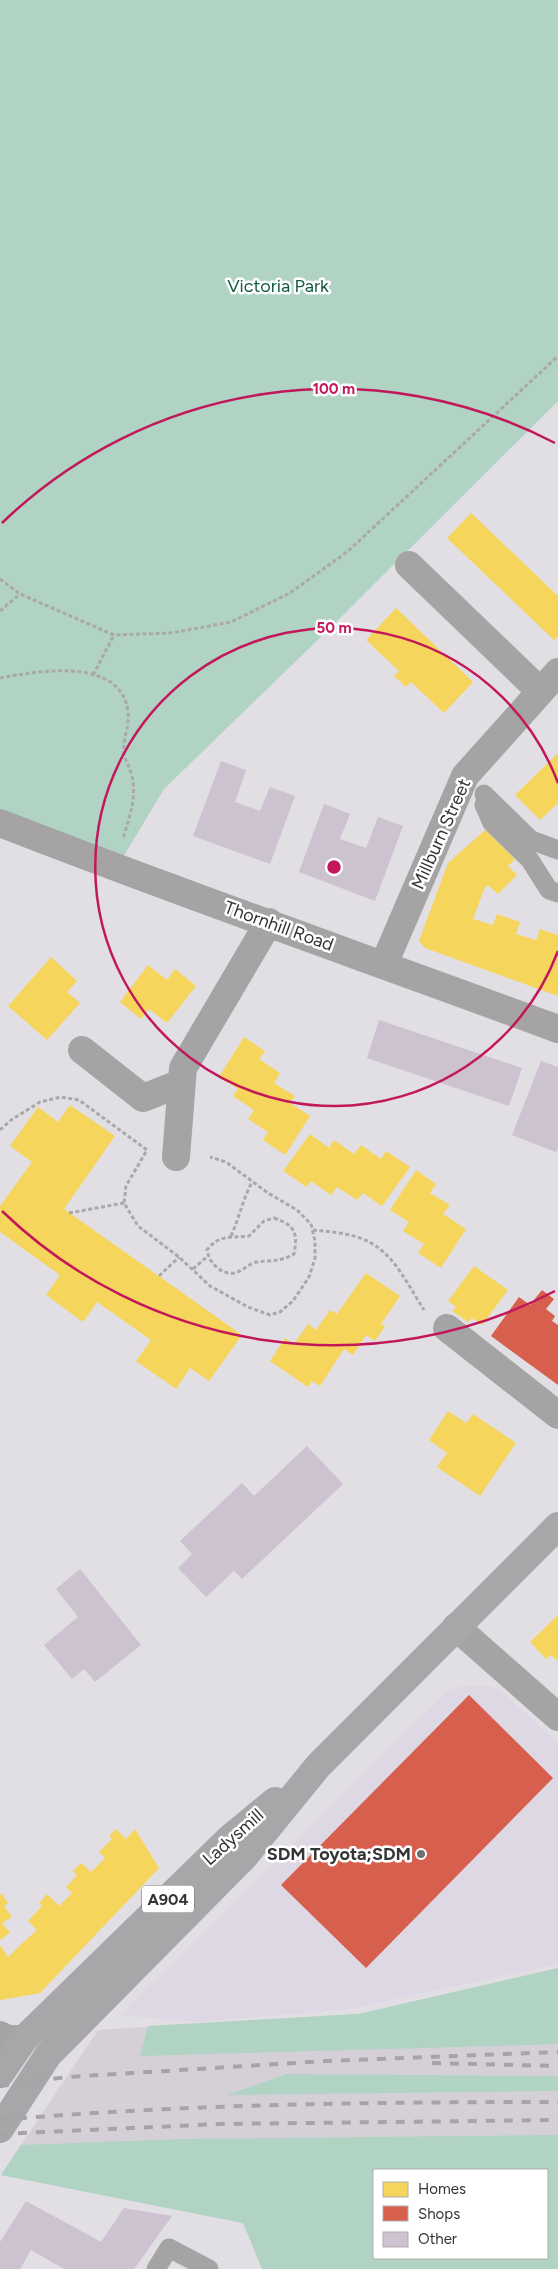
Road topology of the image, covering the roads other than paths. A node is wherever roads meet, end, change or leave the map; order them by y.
1 (409, 565) dead end
2 (558, 672) edge
3 (540, 691) junction
4 (465, 776) junction
5 (486, 797) junction
6 (0, 823) edge
7 (558, 850) edge
8 (558, 893) edge
9 (269, 922) junction
10 (384, 964) junction
11 (558, 1029) edge
12 (82, 1050) dead end
13 (181, 1083) junction
14 (176, 1158) dead end
15 (447, 1328) road end
16 (558, 1415) edge
17 (558, 1526) edge
18 (456, 1626) junction
19 (558, 1716) edge
20 (318, 1766) junction
21 (12, 2037) edge
22 (0, 2074) edge
23 (0, 2128) edge
24 (156, 2269) edge
25 (209, 2269) edge

1 - 3 street
2 - 3 street, Millburn Street
3 - 4 street, Millburn Street
4 - 5 lane
4 - 10 street, Millburn Street
5 - 7 lane
5 - 8 lane
6 - 9 street, Thornhill Road
9 - 10 street, Thornhill Road
9 - 13 street
10 - 11 street, Thornhill Road
12 - 13 street
13 - 14 street
15 - 16 street
17 - 18 main road, Ladysmill / A904
18 - 19 street
18 - 20 main road, Ladysmill / A904
20 - 21 main road, Ladysmill / A904
20 - 23 main road, Ladysmill / A904
21 - 22 main road, A904
24 - 25 lane

